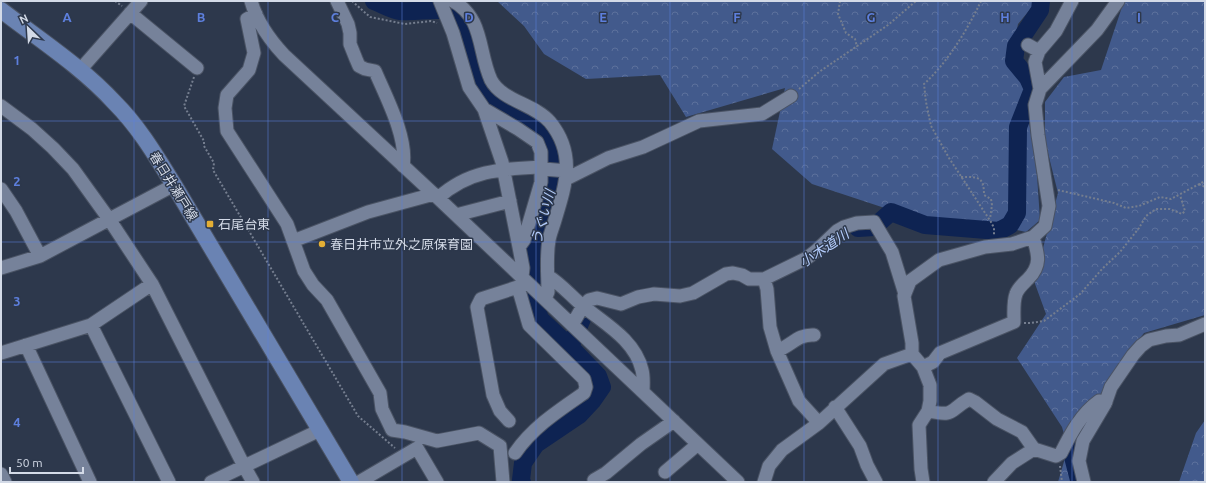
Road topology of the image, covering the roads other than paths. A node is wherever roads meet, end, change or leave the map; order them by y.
1 (141, 1) edge
2 (251, 1) edge
3 (337, 1) edge
4 (440, 1) edge
5 (453, 1) edge
6 (1072, 1) edge
7 (1118, 1) edge
8 (1, 10) edge
9 (130, 13) junction
10 (256, 14) junction
11 (196, 68) road end
12 (80, 70) junction
13 (1040, 89) junction
14 (792, 96) road end
15 (1, 106) edge
16 (484, 109) junction
17 (403, 166) junction
18 (541, 167) junction
19 (504, 169) junction
20 (567, 175) junction
21 (174, 185) junction
22 (1, 189) edge
23 (436, 196) junction
24 (510, 201) junction
25 (456, 215) junction
26 (109, 219) junction
27 (1033, 237) junction
28 (293, 241) junction
29 (519, 247) junction
30 (40, 256) junction
31 (1, 268) edge
32 (548, 276) junction
33 (764, 279) junction
34 (523, 283) junction
35 (152, 284) junction
36 (905, 294) junction
37 (544, 299) junction
38 (583, 306) junction
39 (1205, 324) edge
40 (91, 325) junction
41 (573, 326) junction
42 (814, 335) dead end
43 (26, 345) junction
44 (777, 351) junction
45 (1, 353) edge
46 (912, 354) junction
47 (923, 367) junction
48 (643, 392) junction
49 (1106, 402) junction
50 (835, 407) junction
51 (928, 411) junction
52 (510, 421) dead end
53 (674, 421) junction
54 (819, 423) junction
55 (320, 430) junction
56 (698, 444) junction
57 (1034, 449) junction
58 (515, 453) dead end
59 (244, 466) junction
60 (665, 472) dead end
61 (1, 474) edge
62 (594, 480) dead end
63 (5, 482) edge
64 (90, 482) edge
65 (169, 482) edge
66 (211, 482) edge
67 (253, 482) edge
68 (351, 482) edge
69 (359, 482) edge
70 (437, 482) edge
71 (503, 482) edge
72 (738, 482) edge
73 (764, 482) edge
74 (876, 482) edge
75 (923, 482) edge
76 (994, 482) edge
77 (1084, 482) edge

1 - 9 street
2 - 10 street
3 - 17 street
4 - 16 street
5 - 20 street
6 - 13 street
7 - 13 street
8 - 12 main road, 春日井瀬戸線
9 - 11 street
9 - 12 street
10 - 17 street
10 - 28 street
12 - 21 main road, 春日井瀬戸線
13 - 27 street
14 - 20 street
15 - 26 street
16 - 18 street
16 - 19 street
17 - 23 street
18 - 19 street
18 - 20 street
18 - 29 street
19 - 23 street
19 - 24 street
20 - 32 street
21 - 26 street
21 - 55 main road, 春日井瀬戸線
22 - 30 street
23 - 25 street
23 - 28 street
24 - 25 street
24 - 29 street
25 - 34 street
26 - 30 street
26 - 35 street
27 - 36 street
27 - 47 street
28 - 71 street
29 - 34 street
30 - 31 street
32 - 37 street
32 - 38 street
33 - 36 street
33 - 38 street
33 - 44 street
34 - 37 street
34 - 52 street
34 - 58 street
35 - 40 street
35 - 59 street
36 - 46 street
37 - 41 street
38 - 41 street
38 - 48 street
39 - 49 street
40 - 43 street
40 - 65 street
41 - 48 street
42 - 44 street
43 - 45 street
43 - 64 street
44 - 54 street
46 - 47 street
46 - 50 street
47 - 51 street
48 - 53 street
49 - 57 street
49 - 77 street
50 - 54 street
50 - 74 street
51 - 57 street
51 - 75 street
53 - 56 street
53 - 62 street
54 - 73 street
55 - 59 street
55 - 68 main road, 春日井瀬戸線
56 - 60 street
56 - 72 street
57 - 76 street
59 - 66 street
59 - 67 street
61 - 63 street
69 - 70 street

